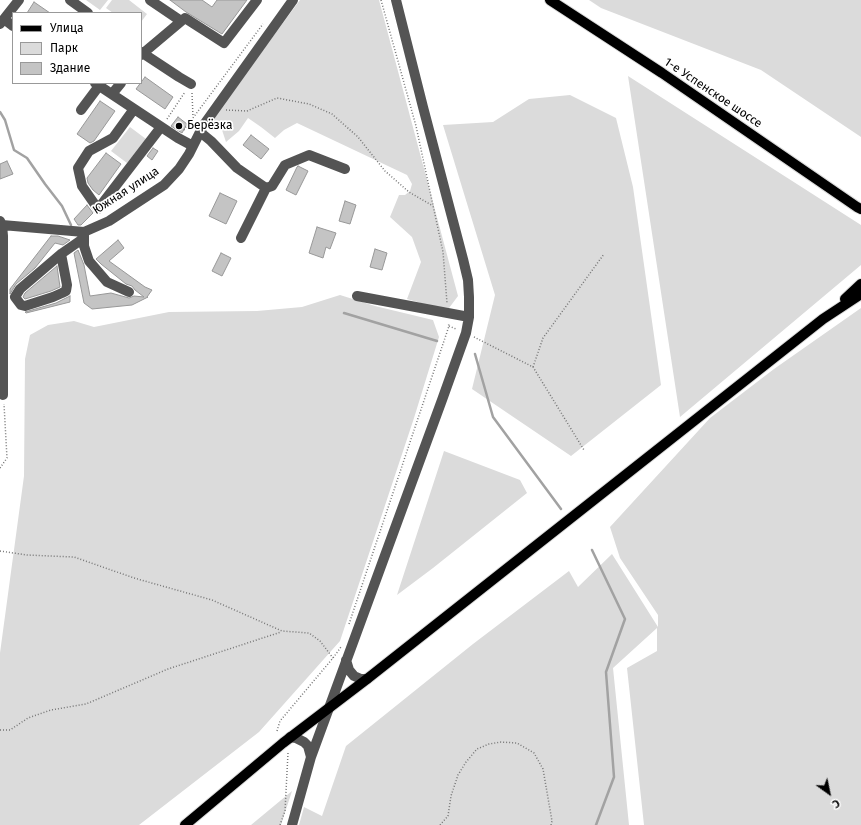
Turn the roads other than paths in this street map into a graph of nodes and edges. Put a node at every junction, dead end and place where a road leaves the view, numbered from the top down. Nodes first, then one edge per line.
1 (19, 0) edge
2 (70, 0) edge
3 (150, 0) edge
4 (257, 0) edge
5 (292, 0) edge
6 (396, 0) edge
7 (550, 0) edge
8 (162, 3) edge
9 (87, 12) edge
10 (181, 21) junction
11 (2, 22) edge
12 (12, 26) edge
13 (142, 53) edge
14 (97, 84) edge
15 (119, 84) edge
16 (191, 84) road end
17 (112, 94) junction
18 (134, 109) junction
19 (81, 110) dead end
20 (161, 127) junction
21 (200, 132) junction
22 (193, 146) junction
23 (345, 169) dead end
24 (266, 188) junction
25 (860, 209) edge
26 (1, 224) edge
27 (84, 235) junction
28 (241, 238) dead end
29 (60, 254) junction
30 (861, 284) edge
31 (129, 292) dead end
32 (861, 294) edge
33 (356, 296) dead end
34 (469, 317) junction
35 (824, 319) junction
36 (2, 337) edge
37 (3, 395) road end
38 (346, 660) junction
39 (367, 679) junction
40 (329, 707) junction
41 (290, 737) junction
42 (311, 757) junction
43 (186, 825) edge
44 (292, 825) edge

1 - 11 street
2 - 9 street
3 - 8 street
4 - 10 street
5 - 21 street, Южная улица
6 - 34 street
7 - 25 main road, 1-е Успенское шоссе
8 - 10 street
10 - 13 street
11 - 12 street
13 - 16 street
14 - 17 street
14 - 19 street
15 - 17 street
17 - 18 street
18 - 20 street
18 - 20 street
20 - 22 street
21 - 22 street, Южная улица
21 - 24 street
22 - 27 street, Южная улица
23 - 24 street
24 - 28 street
26 - 27 street, Южная улица
26 - 36 street
27 - 29 street
27 - 31 street
29 - 29 street
30 - 35 main road
32 - 35 main road
33 - 34 street
34 - 38 street
35 - 39 main road
36 - 37 street
38 - 39 street
38 - 40 street
39 - 40 main road
40 - 41 main road
40 - 42 street
41 - 42 street
41 - 43 main road
42 - 44 street

